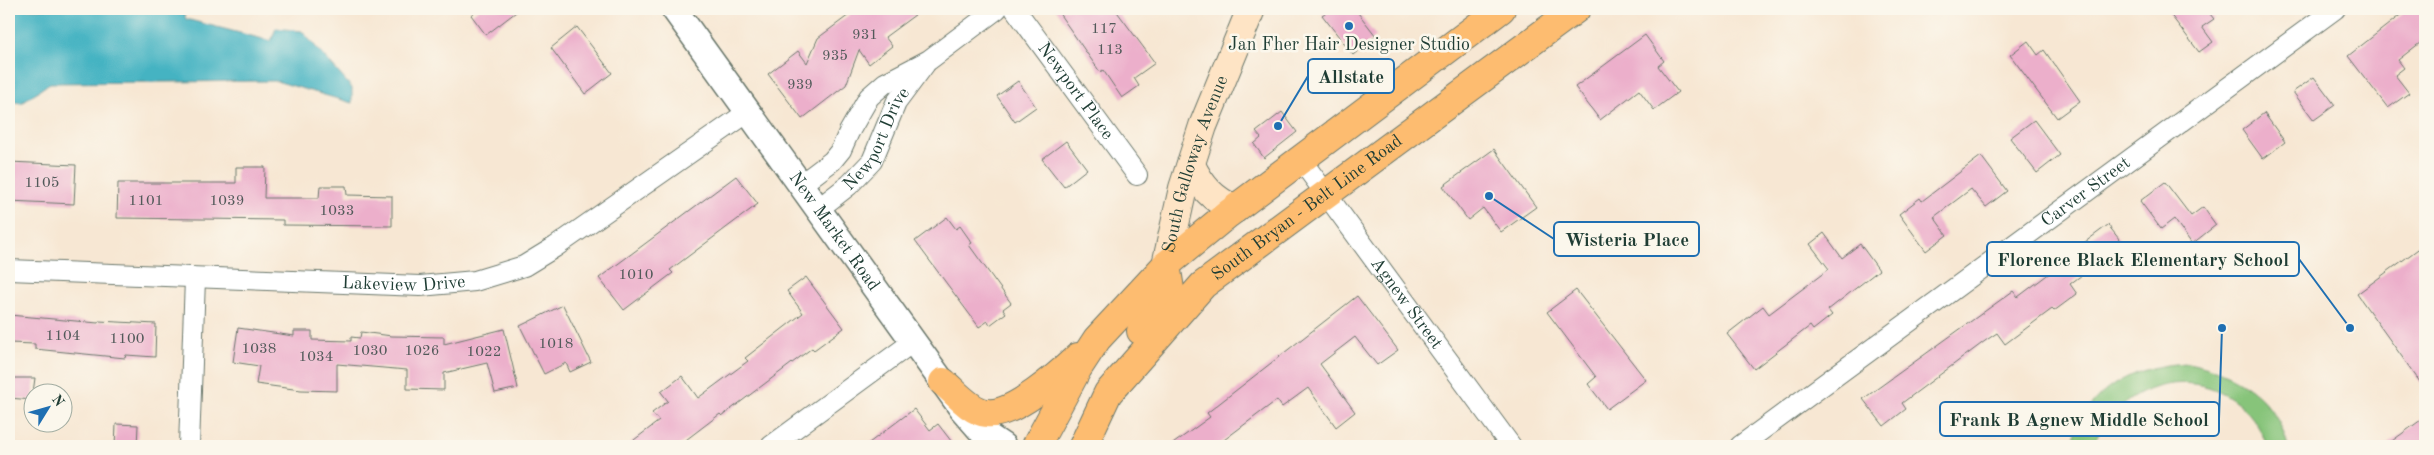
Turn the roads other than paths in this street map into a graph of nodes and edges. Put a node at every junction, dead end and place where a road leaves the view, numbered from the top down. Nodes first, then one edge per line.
1 (674, 9) edge
2 (997, 9) edge
3 (1015, 9) edge
4 (1251, 9) edge
5 (1576, 9) edge
6 (2335, 9) edge
7 (1494, 14) edge
8 (1512, 55) junction
9 (929, 60) junction
10 (748, 112) junction
11 (1301, 160) junction
12 (1190, 165) junction
13 (1137, 175) dead end
14 (799, 186) junction
15 (1325, 193) junction
16 (1235, 209) junction
17 (817, 210) junction
18 (1166, 265) junction
19 (9, 270) edge
20 (196, 278) junction
21 (1097, 339) junction
22 (914, 341) junction
23 (943, 382) junction
24 (1108, 393) junction
25 (189, 446) edge
26 (771, 446) edge
27 (1003, 446) edge
28 (1036, 446) edge
29 (1083, 446) edge
30 (1510, 446) edge
31 (1740, 446) edge

1 - 10 street, New Market Road
2 - 9 street, Newport Drive
3 - 13 street, Newport Place
4 - 12 main road, South Galloway Avenue
5 - 8 main road, South Bryan - Belt Line Road
6 - 31 street, Carver Street
7 - 8 main road
7 - 11 main road
8 - 15 main road, South Bryan - Belt Line Road
9 - 14 street, Newport Drive
9 - 17 street, Newport Drive
10 - 14 street, New Market Road
10 - 20 street, Lakeview Drive
11 - 15 street, Agnew Street
11 - 16 main road
12 - 16 main road
12 - 18 main road, South Galloway Avenue
14 - 17 street, New Market Road
15 - 24 main road, South Bryan - Belt Line Road
15 - 30 street, Agnew Street
16 - 18 main road
17 - 22 street, New Market Road
18 - 21 main road
18 - 24 main road
19 - 20 street, Lakeview Drive
20 - 25 street
21 - 23 main road
21 - 28 main road
22 - 23 street, New Market Road
22 - 26 street
23 - 27 street, New Market Road
24 - 29 main road, South Bryan - Belt Line Road

